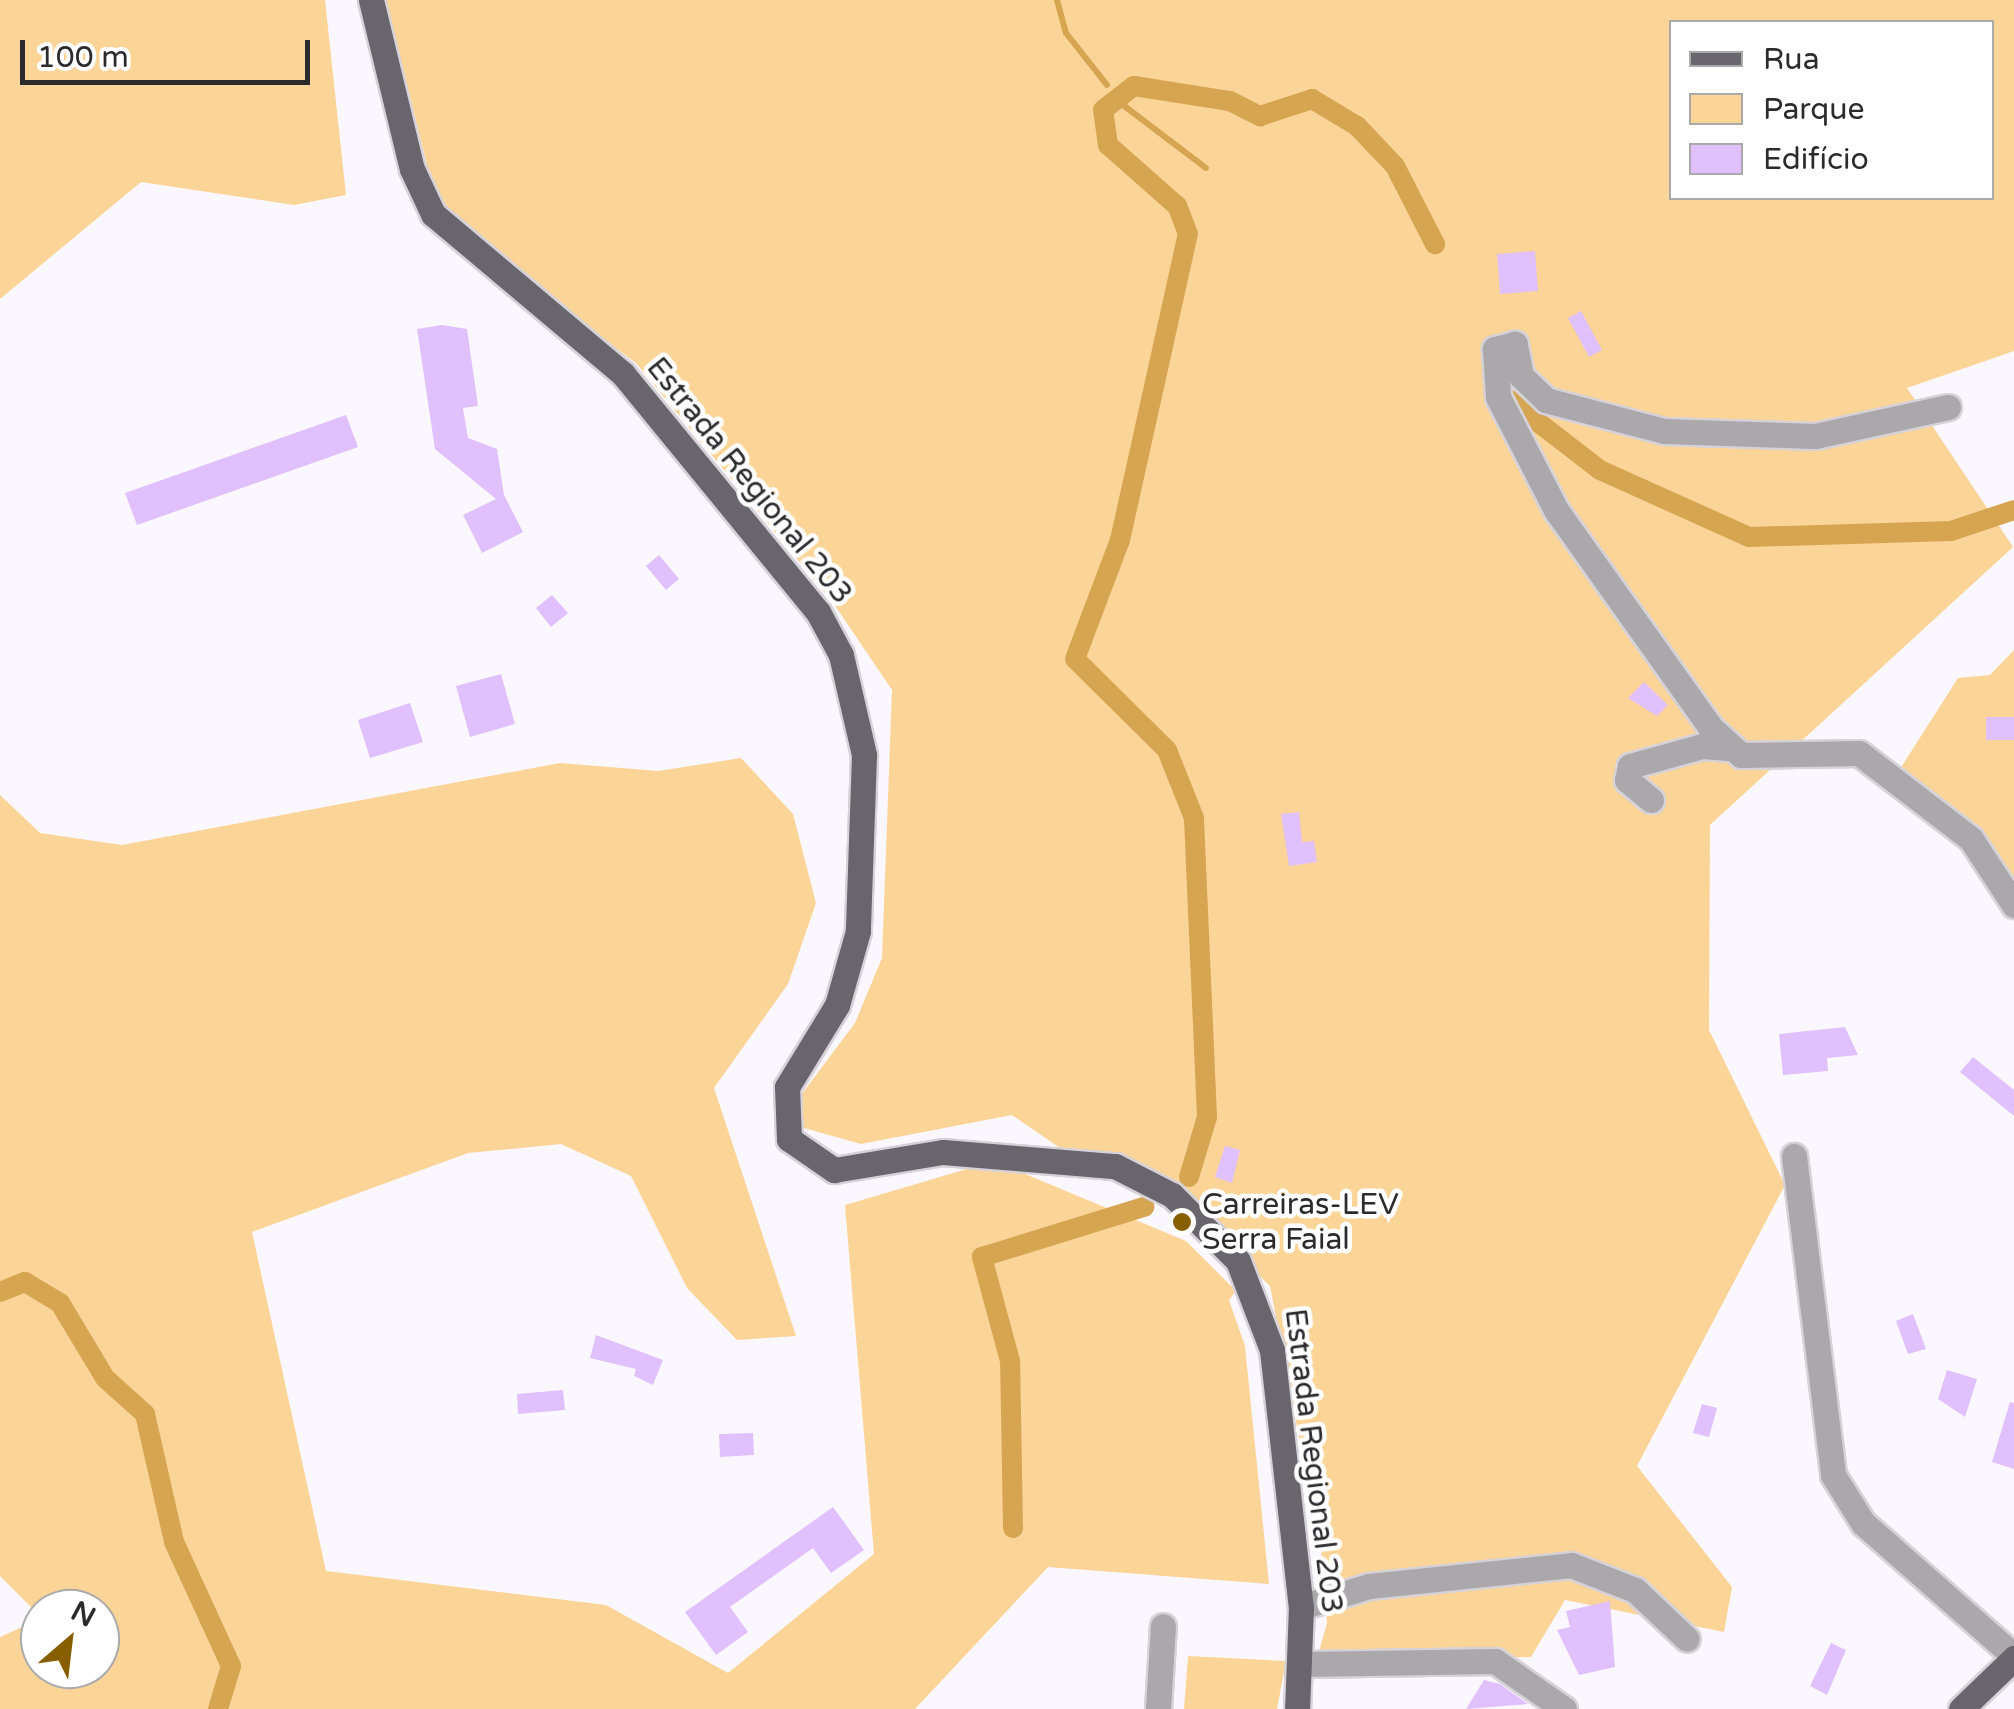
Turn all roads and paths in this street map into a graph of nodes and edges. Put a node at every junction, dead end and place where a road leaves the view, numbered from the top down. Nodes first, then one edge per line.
1 (372, 0) edge
2 (1948, 407) dead end
3 (1733, 748) junction
4 (1651, 800) dead end
5 (2014, 905) edge
6 (1794, 1156) dead end
7 (1301, 1608) junction
8 (1163, 1626) dead end
9 (1687, 1639) dead end
10 (2014, 1657) edge
11 (1303, 1664) junction
12 (1158, 1709) edge
13 (1297, 1709) edge
14 (1564, 1709) edge
15 (1961, 1709) edge

1 - 7 main road, Estrada Regional 203
2 - 3 street
3 - 4 street
3 - 5 street
6 - 10 street
7 - 9 street
7 - 11 main road, Estrada Regional 203
8 - 12 street
10 - 15 main road
11 - 13 main road, Estrada Regional 203
11 - 14 street

